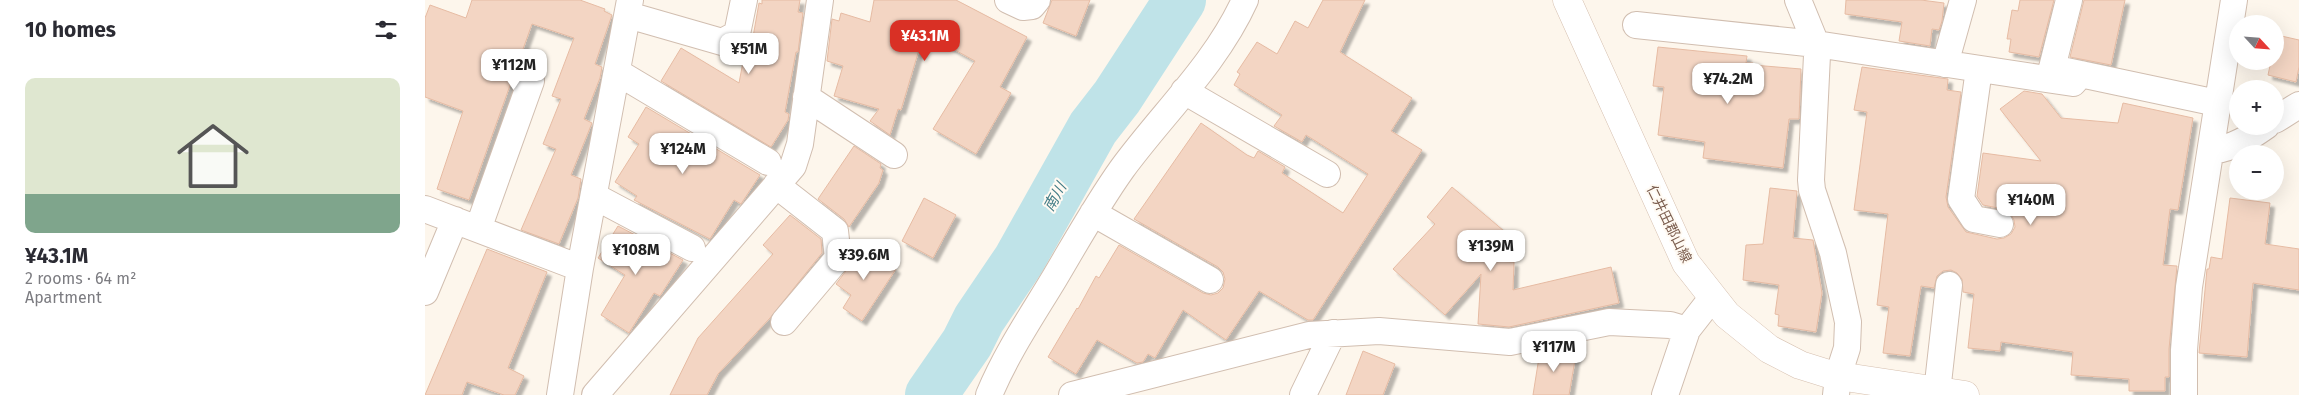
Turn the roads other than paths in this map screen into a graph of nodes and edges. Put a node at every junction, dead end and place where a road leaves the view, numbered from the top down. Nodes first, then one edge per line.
1 (744, 0) edge
2 (821, 0) edge
3 (1008, 0) edge
4 (1037, 0) edge
5 (1245, 0) edge
6 (1567, 0) edge
7 (1798, 0) edge
8 (1963, 0) edge
9 (2069, 0) edge
10 (2234, 0) edge
11 (629, 8) edge
12 (1636, 25) dead end
13 (1816, 44) junction
14 (1945, 64) junction
15 (1979, 69) junction
16 (617, 72) junction
17 (2081, 74) junction
18 (531, 81) dead end
19 (1185, 91) junction
20 (806, 97) junction
21 (2217, 103) junction
22 (2299, 104) edge
23 (2284, 114) edge
24 (2252, 135) edge
25 (2212, 152) junction
26 (894, 156) dead end
27 (772, 173) junction
28 (1327, 174) dead end
29 (594, 196) junction
30 (425, 209) edge
31 (1093, 213) junction
32 (466, 224) junction
33 (2000, 224) dead end
34 (692, 248) dead end
35 (580, 268) junction
36 (1210, 280) dead end
37 (1949, 285) dead end
38 (425, 292) edge
39 (1712, 298) junction
40 (784, 322) dead end
41 (1687, 330) junction
42 (1333, 333) junction
43 (1837, 386) edge
44 (1937, 392) junction
45 (560, 395) edge
46 (595, 395) edge
47 (989, 395) edge
48 (1072, 395) edge
49 (1303, 395) edge
50 (1665, 395) edge
51 (1965, 395) edge
52 (2184, 395) edge

1 - 11 street
2 - 20 street
3 - 4 street
5 - 19 street
6 - 39 main road, 仁井田郡山線
7 - 13 street
8 - 14 street
9 - 17 street
10 - 21 street
11 - 16 street
12 - 13 street
13 - 14 street
13 - 43 street
14 - 15 street
15 - 17 street
15 - 33 street
16 - 27 street
16 - 29 street
17 - 21 street
18 - 32 street
19 - 28 street
19 - 31 street
20 - 26 street
20 - 27 street
21 - 25 street
22 - 23 street
24 - 25 street
25 - 52 street
27 - 40 street
27 - 46 street
29 - 34 street
29 - 35 street
30 - 32 street
31 - 36 street
31 - 47 street
32 - 35 street
32 - 38 street
35 - 45 street
37 - 44 street
39 - 41 street
39 - 43 main road, 仁井田郡山線
41 - 42 street
41 - 50 street
42 - 48 street
42 - 49 street
43 - 44 main road, 仁井田郡山線
44 - 51 main road, 仁井田郡山線

